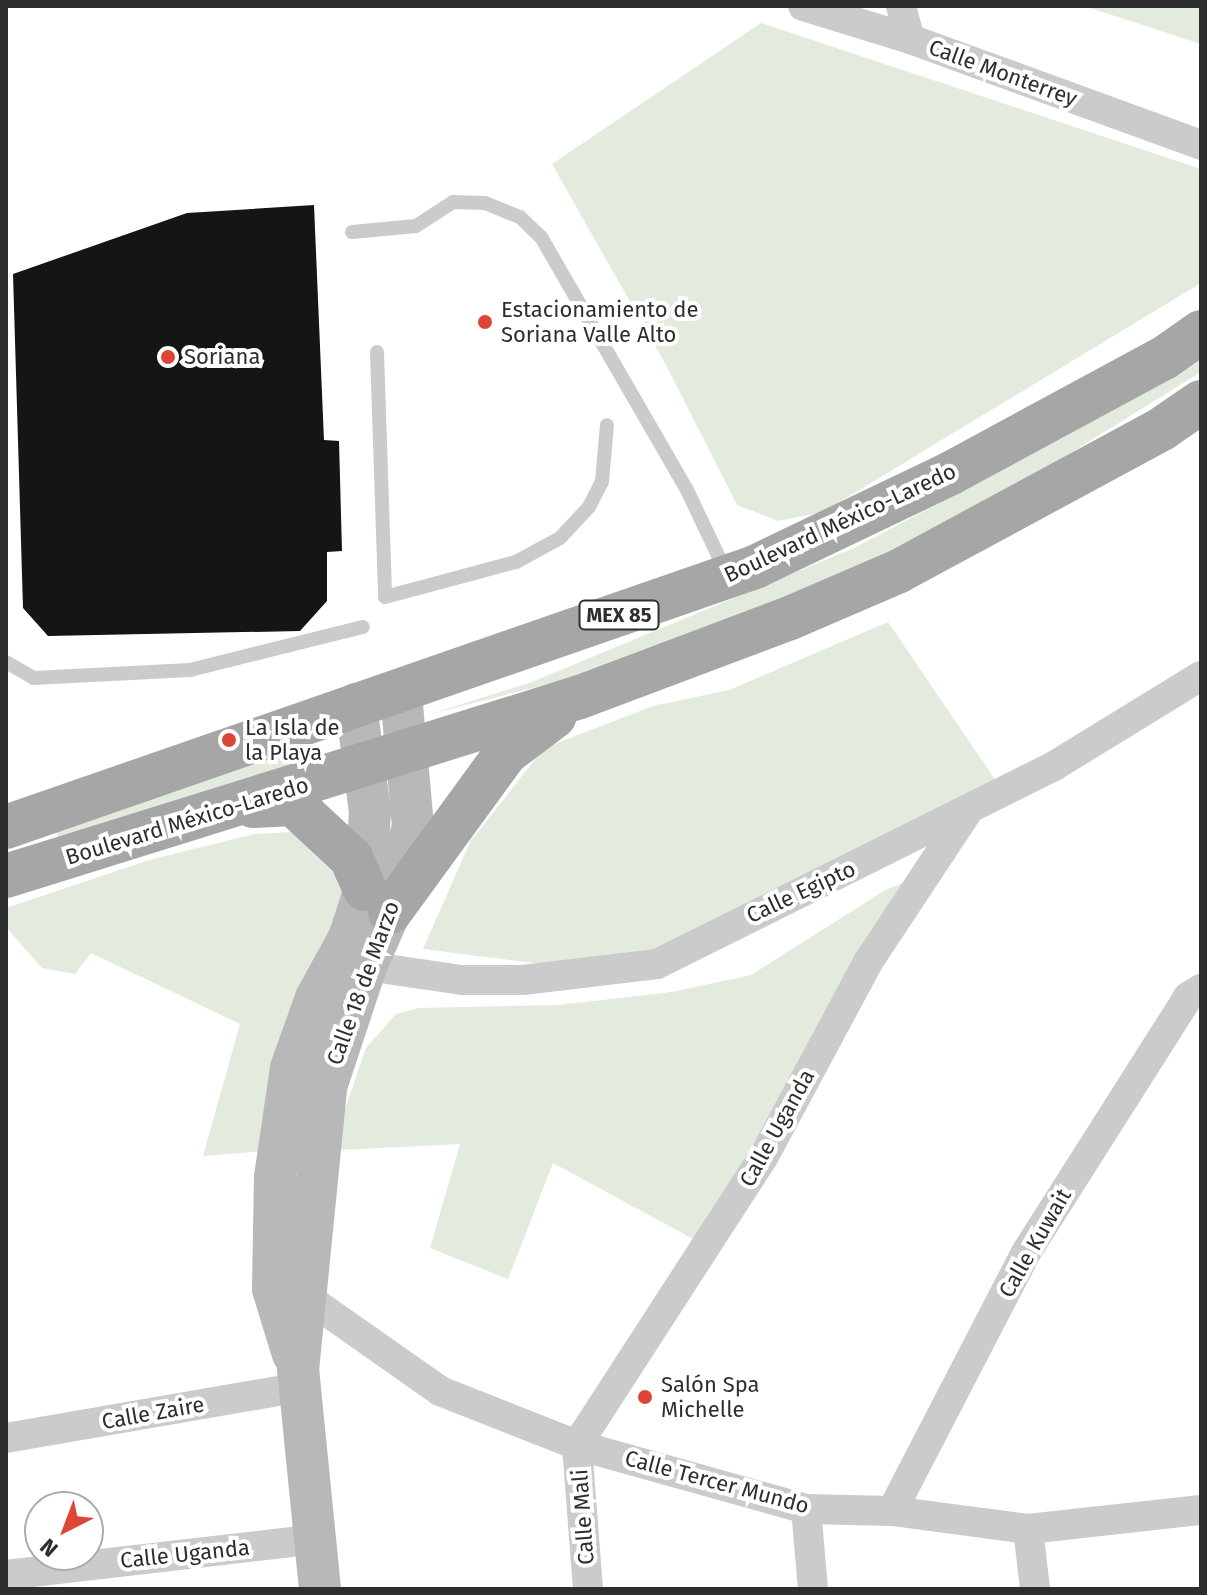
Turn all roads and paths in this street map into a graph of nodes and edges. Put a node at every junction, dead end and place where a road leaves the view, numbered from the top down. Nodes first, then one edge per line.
1 (803, 6) edge
2 (901, 6) edge
3 (910, 39) junction
4 (1201, 145) edge
5 (352, 232) dead end
6 (1201, 332) edge
7 (377, 352) dead end
8 (1201, 402) edge
9 (607, 425) dead end
10 (729, 576) junction
11 (363, 627) dead end
12 (6, 662) edge
13 (1201, 676) edge
14 (401, 694) junction
15 (580, 697) junction
16 (356, 704) junction
17 (409, 753) junction
18 (367, 764) junction
19 (239, 806) junction
20 (971, 806) junction
21 (6, 827) edge
22 (6, 876) edge
23 (378, 900) junction
24 (366, 966) junction
25 (1201, 989) edge
26 (289, 1292) junction
27 (299, 1379) junction
28 (6, 1438) edge
29 (577, 1445) junction
30 (806, 1509) junction
31 (1201, 1510) edge
32 (892, 1511) junction
33 (1028, 1529) junction
34 (316, 1539) junction
35 (24, 1578) edge
36 (320, 1589) edge
37 (588, 1589) edge
38 (813, 1589) edge
39 (1035, 1589) edge

1 - 3 street, Calle Monterrey
2 - 3 street
3 - 4 street, Calle Monterrey
5 - 10 lane
6 - 10 main road, Boulevard México-Laredo / MEX 85
7 - 9 lane
8 - 15 main road, Boulevard México-Laredo
10 - 14 main road, Boulevard México-Laredo / MEX 85
11 - 12 lane
13 - 20 street, Calle Egipto
14 - 16 main road, Boulevard México-Laredo / MEX 85
14 - 17 street, Calle 18 de Marzo
15 - 17 main road, Boulevard México-Laredo
15 - 23 main road
16 - 18 street, Calle 18 de Marzo
16 - 21 main road, Boulevard México-Laredo / MEX 85
17 - 18 main road, Boulevard México-Laredo
17 - 23 street, Calle 18 de Marzo
18 - 19 main road, Boulevard México-Laredo
18 - 23 street, Calle 18 de Marzo
19 - 22 main road, Boulevard México-Laredo
19 - 23 main road
20 - 24 street, Calle Egipto
20 - 29 street, Calle Uganda
23 - 24 street, Calle 18 de Marzo
23 - 26 street, Calle 18 de Marzo
24 - 26 street, Calle 18 de Marzo
25 - 32 street, Calle Kuwait
26 - 27 street, Calle 18 de Marzo
26 - 29 street, Calle Tercer Mundo
27 - 28 street, Calle Zaire
27 - 34 street, Calle 18 de Marzo
29 - 30 street, Calle Tercer Mundo
29 - 37 street, Calle Mali
30 - 32 street, Calle Tercer Mundo
30 - 38 street
31 - 33 street, Calle Tercer Mundo
32 - 33 street, Calle Tercer Mundo
33 - 39 street
34 - 35 street, Calle Uganda
34 - 36 street, Calle 18 de Marzo

